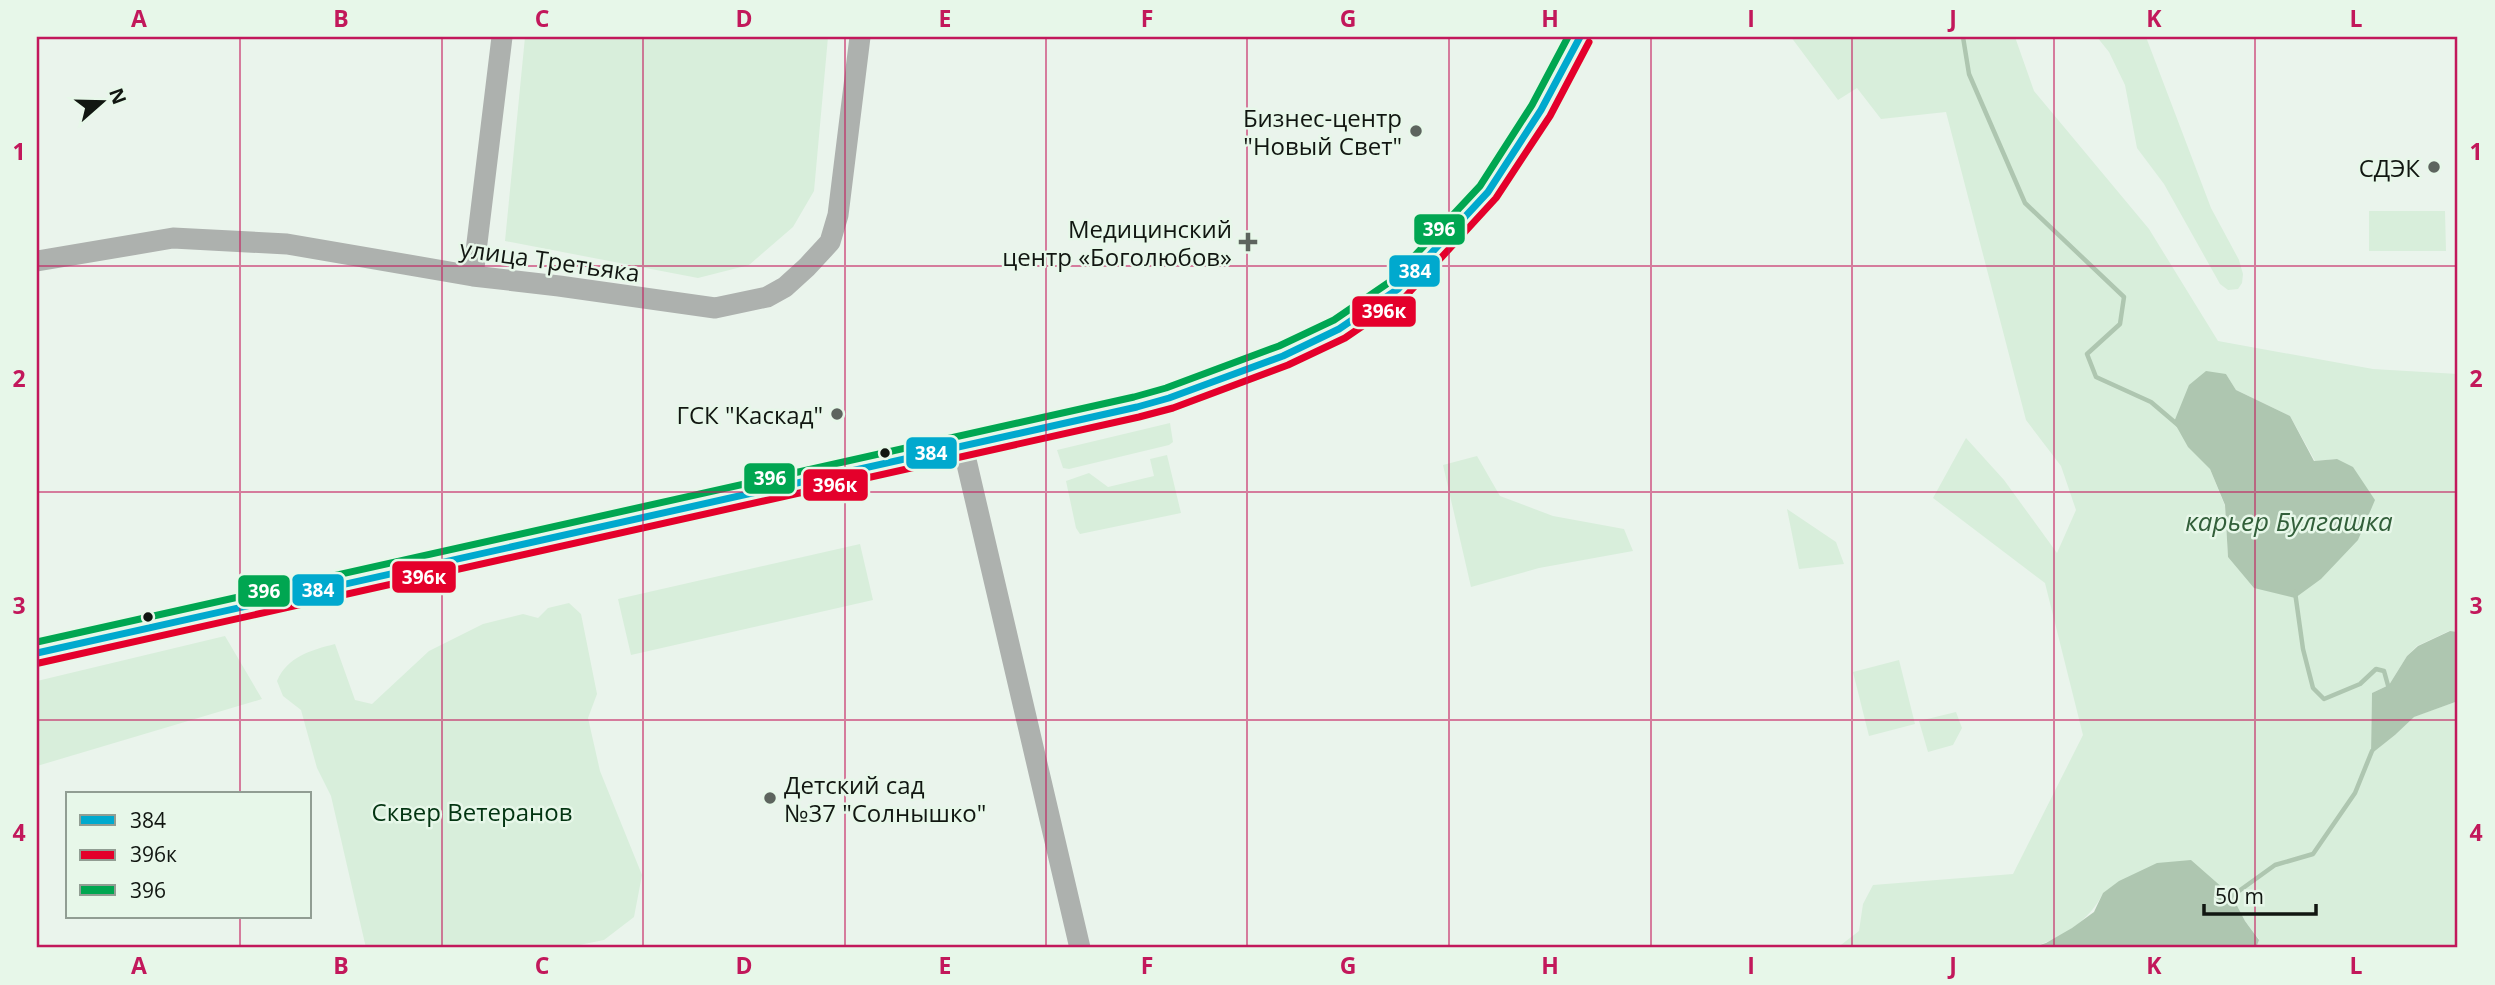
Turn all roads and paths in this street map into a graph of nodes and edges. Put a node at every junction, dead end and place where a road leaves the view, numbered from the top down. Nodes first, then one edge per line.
1 (502, 37) edge
2 (860, 37) edge
3 (1580, 37) edge
4 (37, 261) edge
5 (473, 276) junction
6 (963, 447) junction
7 (37, 653) edge
8 (1080, 948) edge

1 - 5 street
2 - 5 street, улица Третьяка
3 - 6 main road
4 - 5 street, улица Третьяка
6 - 7 main road
6 - 8 street

